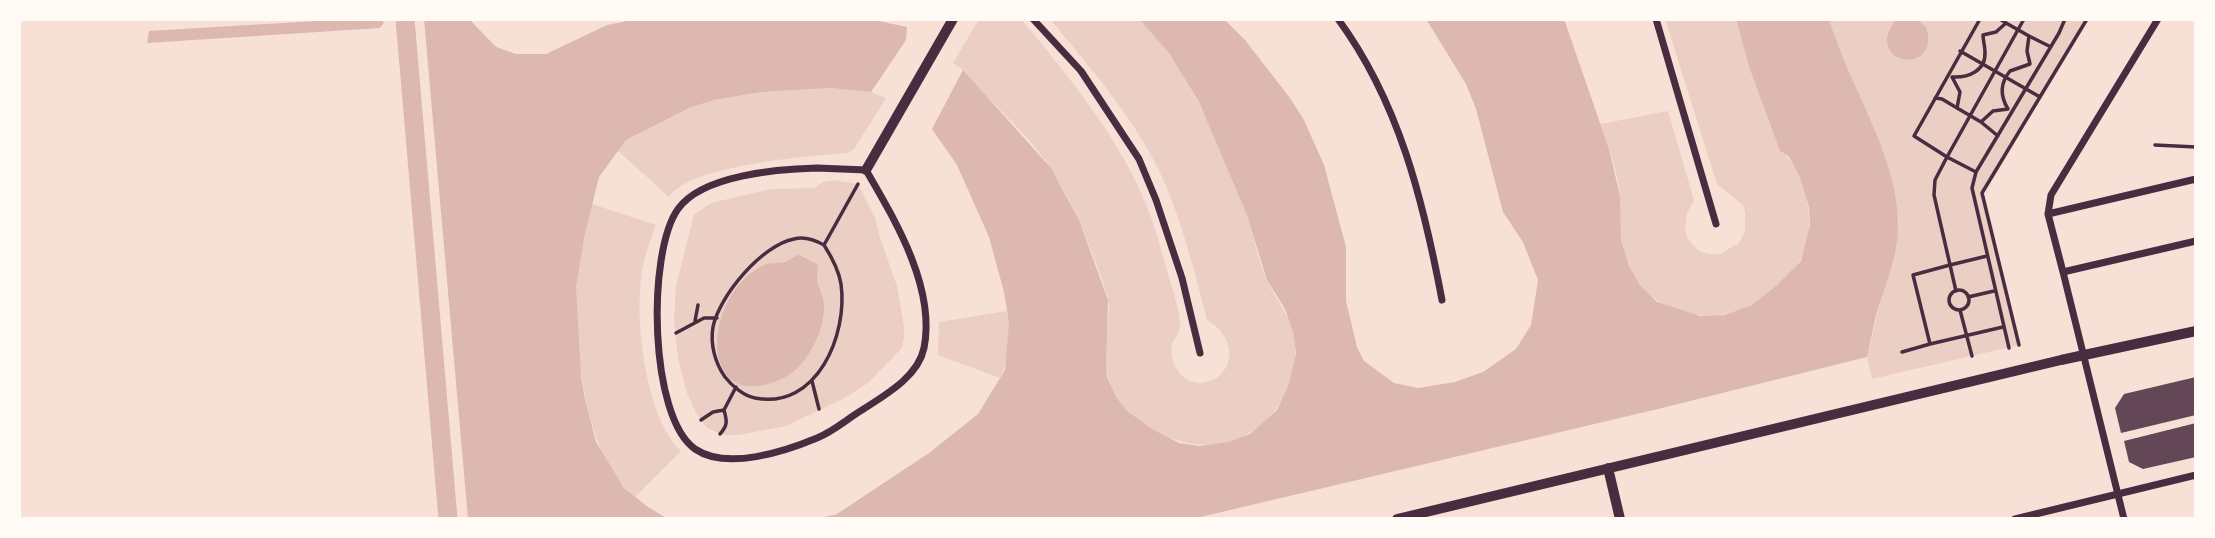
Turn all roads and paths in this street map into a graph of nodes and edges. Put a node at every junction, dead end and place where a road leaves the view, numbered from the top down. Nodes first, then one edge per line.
1 (953, 19) edge
2 (1033, 19) edge
3 (1338, 19) edge
4 (1656, 19) edge
5 (1980, 19) edge
6 (2000, 19) edge
7 (2024, 19) edge
8 (2065, 19) edge
9 (2087, 19) edge
10 (2158, 19) edge
11 (2006, 23) junction
12 (2019, 30) junction
13 (1973, 31) junction
14 (2029, 36) junction
15 (1982, 37) junction
16 (2051, 47) junction
17 (1960, 51) junction
18 (1983, 64) junction
19 (2031, 64) junction
20 (2038, 69) junction
21 (1996, 72) junction
22 (1950, 76) junction
23 (2005, 77) junction
24 (2026, 89) junction
25 (2040, 97) junction
26 (1935, 98) junction
27 (1957, 108) junction
28 (2010, 110) junction
29 (1970, 116) junction
30 (1982, 122) junction
31 (1998, 136) junction
32 (2155, 145) dead end
33 (2196, 147) edge
34 (1947, 157) junction
35 (866, 170) junction
36 (1976, 173) junction
37 (2196, 179) edge
38 (858, 184) dead end
39 (2048, 214) junction
40 (1716, 224) dead end
41 (2196, 242) edge
42 (824, 245) junction
43 (1987, 256) junction
44 (1950, 265) junction
45 (2063, 272) junction
46 (1956, 291) junction
47 (1994, 291) junction
48 (1968, 297) junction
49 (1442, 300) dead end
50 (698, 305) dead end
51 (1960, 310) junction
52 (717, 318) junction
53 (695, 321) junction
54 (2003, 327) junction
55 (2196, 331) edge
56 (676, 333) dead end
57 (1966, 335) junction
58 (1930, 344) junction
59 (2020, 345) dead end
60 (2009, 348) dead end
61 (1902, 352) dead end
62 (1200, 353) dead end
63 (1972, 356) dead end
64 (2084, 356) junction
65 (811, 380) junction
66 (736, 387) junction
67 (724, 410) junction
68 (819, 410) dead end
69 (701, 420) dead end
70 (720, 434) dead end
71 (1608, 468) junction
72 (2196, 475) edge
73 (2119, 495) junction
74 (1396, 519) edge
75 (1620, 519) edge
76 (2015, 519) edge
77 (2124, 519) edge

1 - 35 street
2 - 62 street
3 - 49 street
4 - 40 street
5 - 13 path
6 - 11 path
7 - 12 path
8 - 16 path
9 - 25 path
10 - 39 street
11 - 12 path
11 - 15 path
12 - 14 path
12 - 21 path
13 - 15 path
13 - 17 path
14 - 16 path
14 - 19 path
15 - 18 path
16 - 20 path
17 - 18 path
17 - 22 path
18 - 21 path
18 - 22 path
19 - 20 path
19 - 23 path
20 - 24 path
21 - 23 path
21 - 29 path
22 - 26 path
22 - 27 path
23 - 24 path
23 - 28 path
24 - 25 path
24 - 28 path
25 - 59 path
26 - 27 path
26 - 34 path
27 - 29 path
28 - 30 path
28 - 31 path
29 - 30 path
29 - 34 path
30 - 31 path
31 - 36 path
32 - 33 path
34 - 36 path
34 - 44 path
35 - 35 street
36 - 43 path
37 - 39 street
38 - 42 path
39 - 45 street
41 - 45 street
42 - 52 path
42 - 65 path
43 - 44 path
43 - 47 path
44 - 46 path
44 - 58 path
45 - 64 street
46 - 48 path
46 - 51 path
47 - 48 path
47 - 54 path
48 - 51 path
50 - 53 path
51 - 57 path
52 - 53 path
52 - 66 path
53 - 56 path
54 - 57 path
54 - 60 path
55 - 64 street
57 - 58 path
57 - 63 path
58 - 61 path
64 - 71 street
64 - 73 street
65 - 66 path
65 - 68 path
66 - 67 path
67 - 69 path
67 - 70 path
71 - 74 street
71 - 75 street
72 - 73 street
73 - 76 street
73 - 77 street

